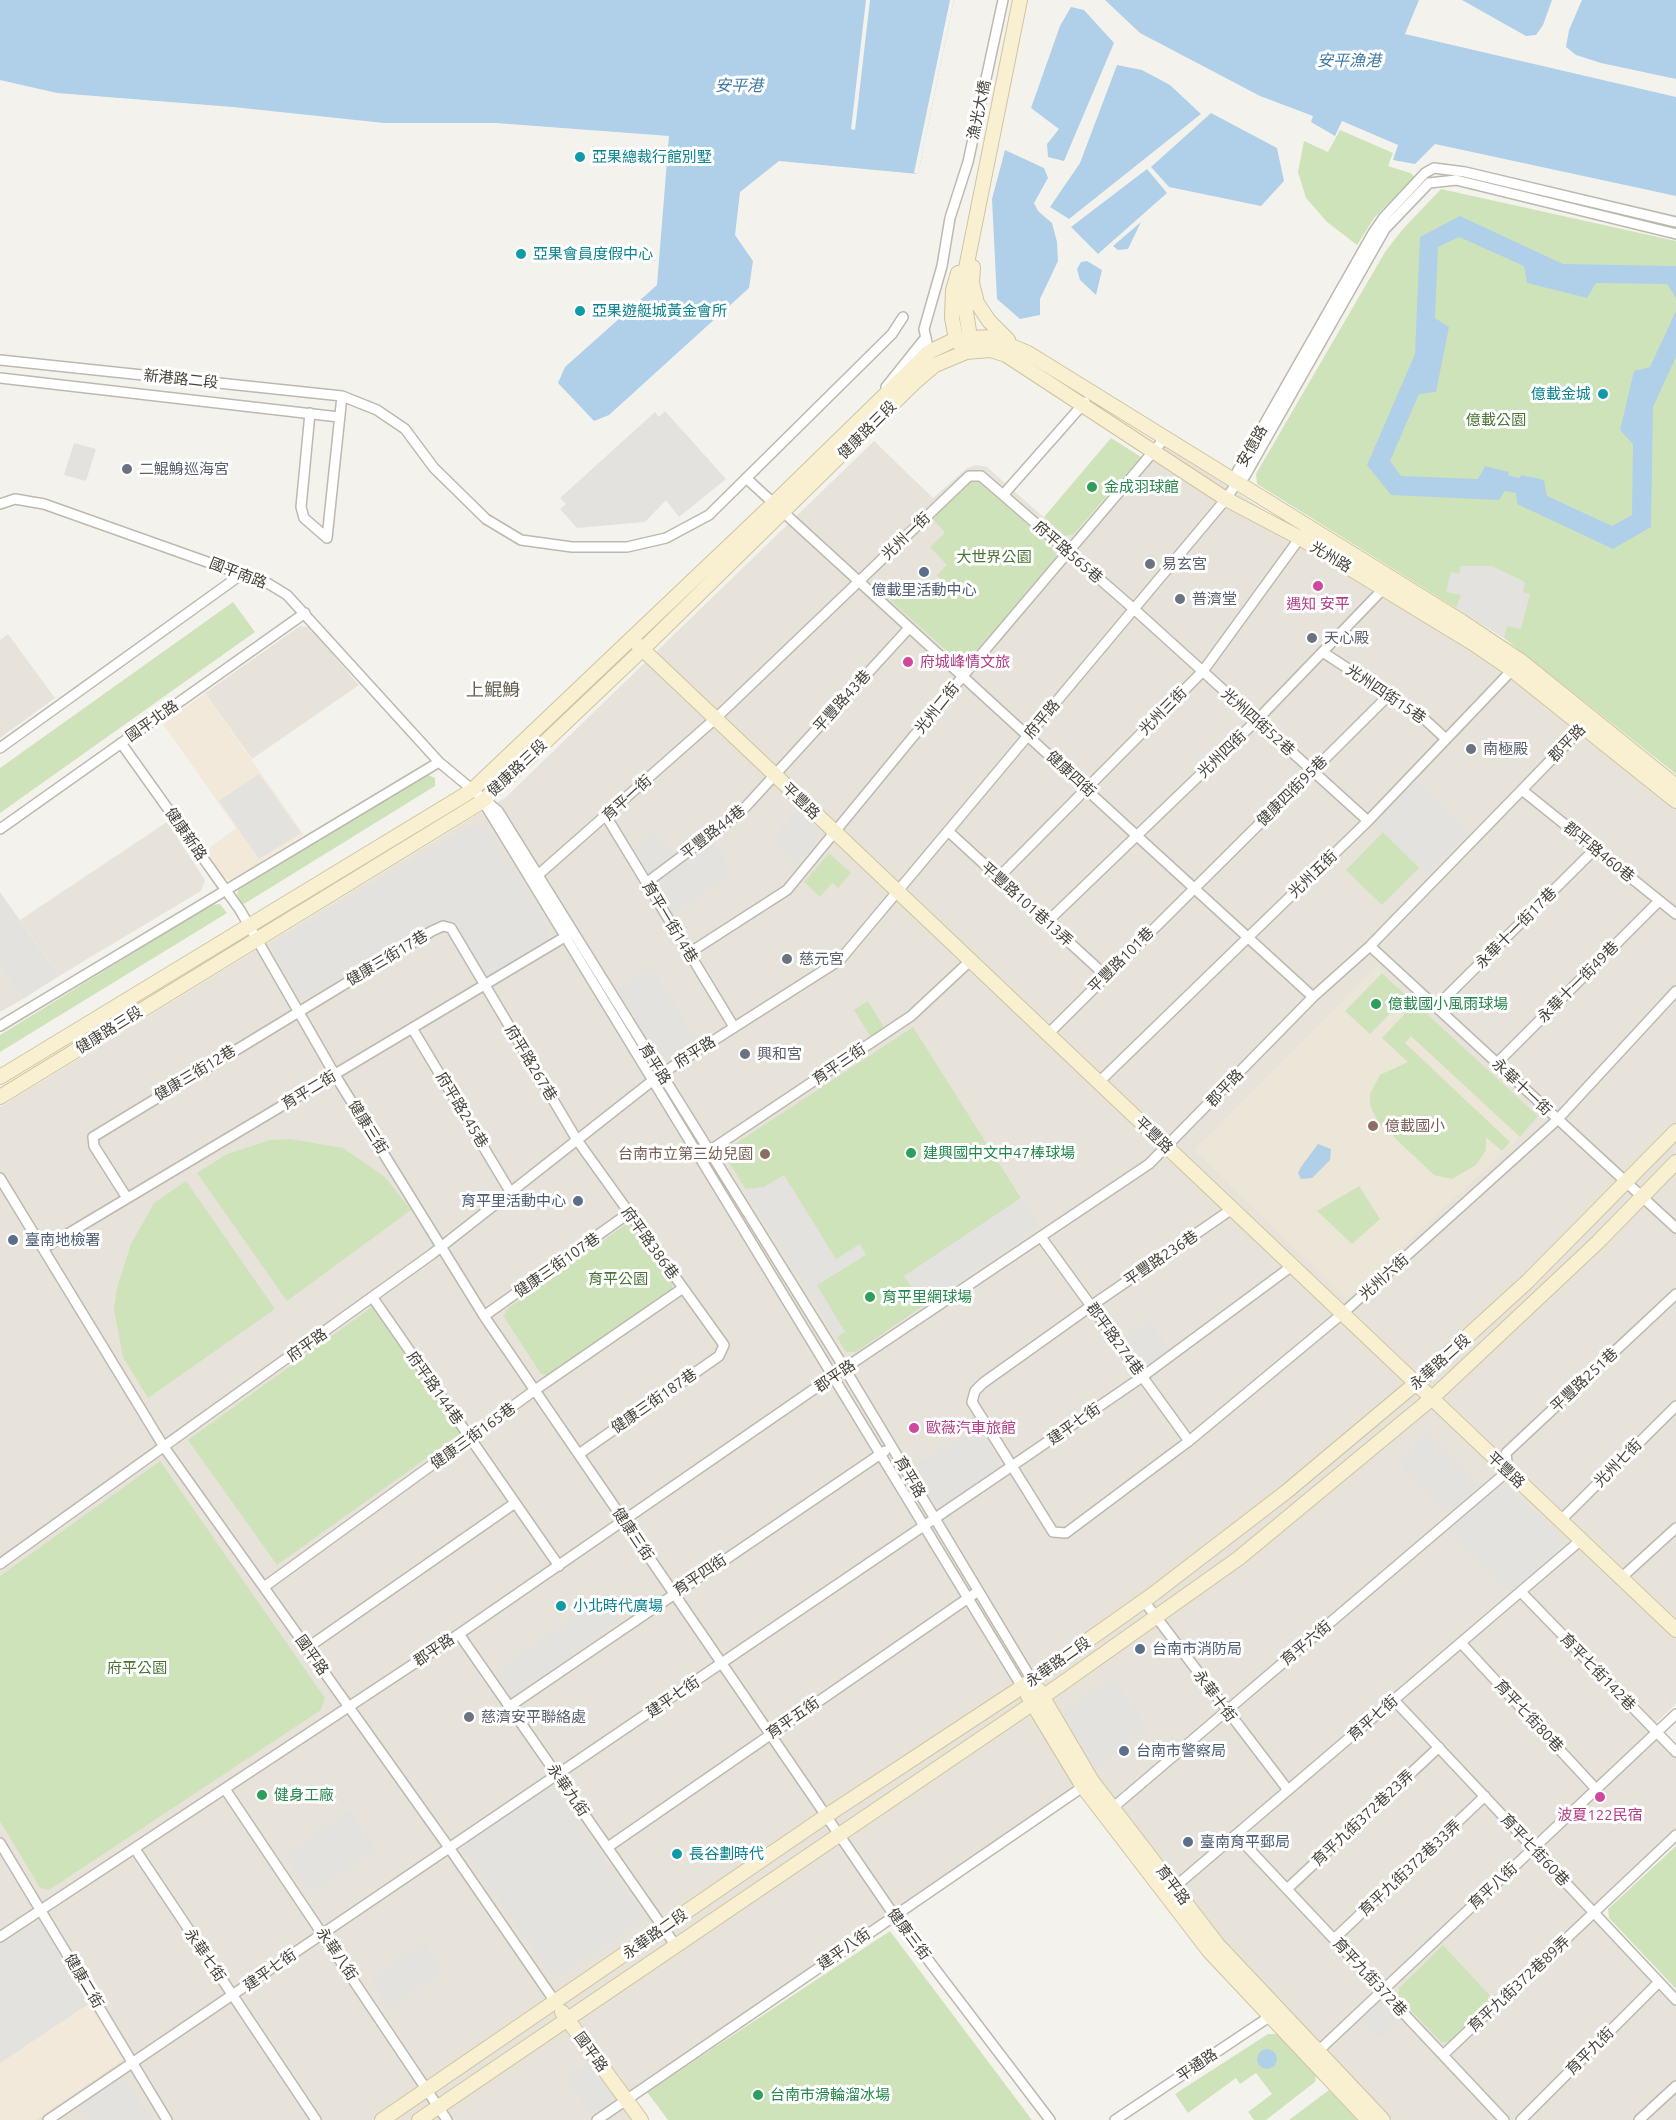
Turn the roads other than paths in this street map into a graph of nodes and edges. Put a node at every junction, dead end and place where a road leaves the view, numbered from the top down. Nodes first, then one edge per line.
1 (1003, 0) edge
2 (1020, 0) edge
3 (975, 219) junction
4 (1676, 222) edge
5 (1676, 234) edge
6 (903, 317) dead end
7 (926, 337) junction
8 (963, 338) junction
9 (929, 352) junction
10 (966, 352) junction
11 (1028, 353) junction
12 (0, 360) edge
13 (0, 378) edge
14 (1092, 393) junction
15 (342, 396) junction
16 (1082, 405) junction
17 (867, 412) junction
18 (310, 413) junction
19 (339, 417) junction
20 (1164, 439) junction
21 (1154, 453) junction
22 (746, 478) junction
23 (1236, 484) junction
24 (1003, 495) junction
25 (1226, 499) junction
26 (0, 504) edge
27 (778, 509) junction
28 (1304, 533) junction
29 (1068, 551) junction
30 (242, 574) junction
31 (859, 582) junction
32 (1387, 584) junction
33 (1134, 609) junction
34 (305, 613) junction
35 (909, 628) junction
36 (632, 640) junction
37 (642, 650) junction
38 (1324, 653) junction
39 (1517, 665) junction
40 (1203, 671) junction
41 (963, 676) junction
42 (1389, 695) junction
43 (716, 719) junction
44 (1257, 720) junction
45 (1587, 723) junction
46 (1028, 735) junction
47 (1446, 739) junction
48 (121, 743) junction
49 (0, 748) edge
50 (439, 762) junction
51 (1312, 771) junction
52 (775, 775) junction
53 (1676, 786) edge
54 (1085, 787) junction
55 (1522, 790) junction
56 (471, 791) junction
57 (483, 801) junction
58 (1676, 801) edge
59 (606, 816) junction
60 (1368, 821) junction
61 (0, 829) edge
62 (948, 831) junction
63 (835, 832) junction
64 (1138, 834) junction
65 (1595, 849) junction
66 (538, 875) junction
67 (998, 878) junction
68 (646, 883) junction
69 (1194, 886) junction
70 (226, 890) junction
71 (897, 891) junction
72 (1659, 901) junction
73 (1676, 914) edge
74 (1047, 922) junction
75 (252, 932) junction
76 (569, 935) junction
77 (1247, 938) junction
78 (1370, 946) junction
79 (689, 952) junction
80 (970, 961) junction
81 (1106, 976) junction
82 (485, 985) junction
83 (1676, 991) edge
84 (1313, 997) junction
85 (1436, 1006) junction
86 (298, 1011) junction
87 (0, 1026) edge
88 (734, 1027) junction
89 (412, 1028) junction
90 (1048, 1034) junction
91 (1497, 1063) junction
92 (661, 1074) junction
93 (335, 1075) junction
94 (0, 1077) edge
95 (652, 1081) junction
96 (1099, 1082) junction
97 (0, 1097) edge
98 (1557, 1120) junction
99 (1676, 1131) edge
100 (577, 1140) junction
101 (1167, 1147) junction
102 (709, 1151) junction
103 (699, 1158) junction
104 (1676, 1162) edge
105 (0, 1178) edge
106 (1627, 1183) junction
107 (512, 1193) junction
108 (127, 1198) junction
109 (1642, 1198) junction
110 (1232, 1209) junction
111 (629, 1213) junction
112 (1676, 1228) edge
113 (1041, 1237) junction
114 (442, 1247) junction
115 (45, 1248) junction
116 (1292, 1266) junction
117 (683, 1288) junction
118 (1676, 1294) edge
119 (373, 1298) junction
120 (1091, 1306) junction
121 (1342, 1314) junction
122 (484, 1316) junction
123 (724, 1345) joint
124 (845, 1369) junction
125 (833, 1376) junction
126 (1142, 1377) junction
127 (1415, 1384) junction
128 (535, 1390) junction
129 (1431, 1399) junction
130 (1676, 1406) edge
131 (470, 1439) junction
132 (1189, 1441) junction
133 (892, 1446) junction
134 (164, 1447) junction
135 (579, 1454) junction
136 (881, 1454) junction
137 (1012, 1466) junction
138 (1508, 1471) junction
139 (515, 1503) junction
140 (935, 1518) junction
141 (624, 1520) junction
142 (1560, 1521) junction
143 (925, 1526) junction
144 (1676, 1528) edge
145 (1066, 1533) joint
146 (1581, 1540) junction
147 (0, 1564) edge
148 (559, 1566) junction
149 (1621, 1578) junction
150 (264, 1587) junction
151 (979, 1591) junction
152 (674, 1592) junction
153 (1521, 1592) junction
154 (969, 1597) junction
155 (1144, 1601) junction
156 (1156, 1618) junction
157 (1676, 1630) edge
158 (459, 1634) junction
159 (1461, 1642) junction
160 (307, 1648) junction
161 (723, 1663) junction
162 (1027, 1683) junction
163 (1394, 1700) junction
164 (1037, 1701) junction
165 (510, 1706) junction
166 (349, 1707) junction
167 (1226, 1711) junction
168 (1676, 1714) edge
169 (1657, 1732) junction
170 (771, 1734) junction
171 (1439, 1747) junction
172 (1676, 1752) edge
173 (558, 1775) junction
174 (1088, 1784) junction
175 (225, 1789) junction
176 (1596, 1789) junction
177 (1288, 1790) junction
178 (1485, 1796) junction
179 (1109, 1811) junction
180 (826, 1816) junction
181 (839, 1835) junction
182 (1236, 1835) junction
183 (1676, 1835) edge
184 (0, 1843) edge
185 (608, 1847) junction
186 (1534, 1848) junction
187 (135, 1849) junction
188 (450, 1849) junction
189 (1287, 1889) junction
190 (1170, 1891) junction
191 (41, 1910) junction
192 (1594, 1912) junction
193 (894, 1915) junction
194 (664, 1928) junction
195 (324, 1933) junction
196 (0, 1937) edge
197 (1334, 1939) junction
198 (676, 1946) junction
199 (1659, 1982) junction
200 (1382, 1990) junction
201 (233, 1996) junction
202 (1676, 2000) edge
203 (556, 2003) junction
204 (1274, 2013) junction
205 (568, 2019) junction
206 (1314, 2055) junction
207 (1443, 2055) junction
208 (132, 2063) junction
209 (1676, 2086) edge
210 (427, 2088) junction
211 (626, 2100) junction
212 (438, 2107) junction
213 (48, 2120) edge
214 (167, 2120) edge
215 (316, 2120) edge
216 (382, 2120) edge
217 (419, 2120) edge
218 (447, 2120) edge
219 (597, 2120) edge
220 (641, 2120) edge
221 (1050, 2120) edge
222 (1115, 2120) edge
223 (1368, 2120) edge
224 (1383, 2120) edge
225 (1504, 2120) edge
226 (1521, 2120) edge
227 (1639, 2120) edge

1 - 7 street, 漁光大橋
2 - 3 street, 漁光大橋
3 - 8 street
3 - 11 street
4 - 23 street, 安億路
5 - 23 street, 安億路
6 - 22 street, 新港路二段
7 - 9 street
7 - 17 street
8 - 9 street, 健康路三段
8 - 10 street
8 - 11 street, 光州路
9 - 17 street, 健康路三段
10 - 16 street, 光州路
10 - 27 street, 健康路三段
11 - 14 street, 光州路
12 - 15 street, 新港路二段
13 - 18 street, 新港路二段
14 - 16 street
14 - 20 street, 光州路
15 - 19 street
15 - 22 street, 新港路二段
16 - 21 street, 光州路
16 - 24 street
17 - 27 street, 健康路三段
18 - 19 street, 新港路二段
18 - 19 street
20 - 21 street, 光州二街
20 - 23 street, 光州路
21 - 25 street, 光州路
21 - 29 street, 光州二街
22 - 27 street, 健康四街
23 - 25 street, 府平路
23 - 28 street, 光州路
24 - 29 street, 府平路565巷
24 - 31 street, 光州一街
25 - 28 street, 光州路
25 - 33 street, 府平路
26 - 30 street, 國平南路
27 - 31 street, 健康四街
27 - 36 street, 健康路三段
27 - 37 street, 健康路三段
28 - 32 street, 光州路
28 - 40 street, 光州三街
29 - 33 street, 府平路565巷
29 - 41 street, 光州二街
30 - 34 street, 國平南路
30 - 49 street
31 - 35 street, 健康四街
31 - 43 street, 光州一街
32 - 38 street, 光州四街
32 - 39 street, 光州路
33 - 40 street, 府平路565巷
33 - 46 street, 府平路
34 - 48 street, 國平北路
34 - 50 street, 國平南路
35 - 41 street, 健康四街
35 - 52 street, 平豐路43巷
36 - 37 street, 平豐路
36 - 56 street, 健康路三段
37 - 43 street, 平豐路
37 - 57 street, 健康路三段
38 - 42 street, 光州四街15巷
38 - 44 street, 光州四街
39 - 45 street, 光州路
39 - 47 street, 光州五街
40 - 44 street, 光州四街52巷
40 - 54 street, 光州三街
41 - 46 street, 健康四街
41 - 63 street, 光州二街
42 - 47 street, 光州四街15巷
42 - 51 street, 健康四街95巷
43 - 52 street, 平豐路
43 - 59 street, 育平一街
44 - 51 street, 光州四街52巷
44 - 64 street, 光州四街
45 - 53 street, 光州路
45 - 55 street, 郡平路
45 - 58 street, 光州路
46 - 54 street, 健康四街
46 - 62 street, 府平路
47 - 60 street, 光州五街
48 - 61 street, 國平北路
48 - 70 street, 健康新路
50 - 56 street, 國平南路
50 - 70 street
51 - 60 street, 光州四街52巷
51 - 69 street, 健康四街95巷
52 - 63 street, 平豐路
52 - 68 street, 平豐路44巷
54 - 64 street, 健康四街
54 - 67 street, 光州三街
55 - 65 street, 郡平路460巷
55 - 78 street, 郡平路
56 - 57 street, 育平路
56 - 75 street, 健康路三段
57 - 66 street, 育平路
57 - 75 street, 健康路三段
57 - 76 street, 育平路
59 - 66 street, 育平一街
59 - 68 street, 育平一街14巷
60 - 77 street, 光州五街
62 - 67 street, 平豐路101巷13弄
62 - 71 street, 府平路
63 - 71 street, 平豐路
63 - 79 street, 光州二街
64 - 69 street, 健康四街
64 - 74 street, 光州四街
65 - 72 street, 郡平路460巷
65 - 85 street, 永華十一街17巷
66 - 76 street, 育平路
67 - 74 street, 平豐路101巷13弄
68 - 79 street, 育平一街14巷
69 - 77 street, 健康四街
69 - 81 street, 平豐路101巷
70 - 75 street, 健康新路
70 - 87 street
71 - 80 street, 平豐路
71 - 88 street, 府平路
72 - 73 street, 郡平路460巷
72 - 91 street, 永華十一街49巷
74 - 81 street, 平豐路101巷13弄
75 - 86 street, 健康三街
75 - 94 street, 健康路三段
75 - 97 street, 健康路三段
76 - 82 street, 育平二街
76 - 92 street, 育平路
76 - 95 street, 育平路
77 - 84 street, 健康四街
77 - 96 street, 光州五街
78 - 84 street, 郡平路
78 - 85 street, 永華十一街
79 - 88 street, 育平一街14巷
80 - 90 street, 平豐路
80 - 102 street, 育平三街
81 - 90 street, 平豐路101巷
82 - 86 street, 健康三街17巷
82 - 89 street, 育平二街
82 - 100 street, 府平路267巷
83 - 98 street, 光州六街
84 - 101 street, 郡平路
85 - 91 street, 永華十一街
86 - 93 street, 健康三街
86 - 108 street, 健康三街12巷
88 - 92 street, 府平路
89 - 93 street, 育平二街
89 - 107 street, 府平路245巷
90 - 96 street, 平豐路
91 - 98 street, 永華十一街
92 - 95 street, 府平路
92 - 102 street, 育平路
93 - 108 street, 育平二街
93 - 114 street, 健康三街
95 - 100 street, 府平路
95 - 103 street, 育平路
96 - 101 street, 平豐路
98 - 106 street, 永華十一街
98 - 121 street, 光州六街
99 - 106 street, 永華路二段
100 - 107 street, 府平路
100 - 111 street, 府平路386巷
101 - 110 street, 平豐路
101 - 113 street, 郡平路
102 - 103 street, 育平三街
102 - 124 street, 育平路
103 - 125 street, 育平路
104 - 109 street, 永華路二段
105 - 115 street, 國平路
106 - 109 street, 永華十一街
106 - 127 street, 永華路二段
107 - 114 street, 府平路
108 - 115 street, 育平二街
109 - 112 street, 永華十一街
109 - 129 street, 永華路二段
110 - 116 street, 平豐路
110 - 120 street, 平豐路236巷
111 - 117 street, 府平路386巷
111 - 122 street, 健康三街107巷
113 - 120 street, 郡平路274巷
113 - 124 street, 郡平路
114 - 119 street, 府平路
114 - 122 street, 健康三街
115 - 134 street, 國平路
116 - 121 street, 平豐路
116 - 126 street, 建平七街
117 - 123 street, 府平路386巷
117 - 128 street, 健康三街165巷
118 - 138 street, 平豐路251巷
119 - 131 street, 府平路144巷
119 - 134 street, 府平路
120 - 126 street, 郡平路274巷
120 - 137 street, 平豐路236巷
121 - 127 street, 平豐路
121 - 132 street, 光州六街
122 - 128 street, 健康三街
123 - 135 street, 健康三街187巷
124 - 125 street, 郡平路
124 - 133 street, 育平路
125 - 136 street, 育平路
125 - 141 street, 郡平路
126 - 132 street, 郡平路274巷
126 - 137 street, 建平七街
127 - 129 street, 平豐路
127 - 155 street, 永華路二段
128 - 131 street, 健康三街165巷
128 - 135 street, 健康三街
129 - 138 street, 平豐路
129 - 156 street, 永華路二段
130 - 142 street, 光州七街
131 - 139 street, 府平路144巷
131 - 150 street, 健康三街165巷
132 - 145 street, 光州六街
133 - 136 street, 育平四街
133 - 140 street, 育平路
134 - 147 street, 府平路
134 - 150 street, 國平路
135 - 141 street, 健康三街
136 - 143 street, 育平路
136 - 152 street, 育平四街
137 - 140 street, 建平七街
137 - 145 street, 平豐路236巷
138 - 142 street, 平豐路
138 - 167 street, 育平六街
139 - 148 street, 府平路144巷
139 - 160 street
140 - 143 street, 建平七街
140 - 151 street, 育平路
141 - 148 street, 郡平路
141 - 152 street, 健康三街
142 - 146 street, 平豐路
143 - 154 street, 育平路
143 - 161 street, 建平七街
144 - 149 street
146 - 149 street, 平豐路
146 - 153 street, 育平七街
148 - 158 street, 郡平路
149 - 157 street, 平豐路
150 - 160 street, 國平路
151 - 154 street, 育平五街
151 - 162 street, 育平路
152 - 161 street, 健康三街
152 - 165 street, 育平四街
153 - 159 street, 育平七街
153 - 169 street, 育平七街142巷
154 - 162 street, 育平路
154 - 170 street, 育平五街
155 - 156 street, 永華十街
155 - 162 street, 永華路二段
156 - 164 street, 永華路二段
156 - 167 street, 永華十街
158 - 165 street, 永華九街
158 - 166 street, 郡平路
159 - 163 street, 育平七街
159 - 176 street, 育平七街80巷
160 - 166 street, 國平路
161 - 170 street, 健康三街
161 - 173 street, 建平七街
162 - 164 street, 育平路
162 - 180 street, 永華路二段
163 - 171 street, 育平七街60巷
163 - 177 street, 育平七街
164 - 174 street, 育平路
164 - 181 street, 永華路二段
165 - 173 street, 永華九街
166 - 175 street, 郡平路
166 - 188 street, 國平路
167 - 177 street, 永華十街
167 - 179 street, 育平六街
168 - 169 street, 育平八街
169 - 172 street, 育平七街142巷
169 - 176 street, 育平八街
170 - 180 street, 健康三街
170 - 185 street, 育平五街
171 - 178 street, 育平七街60巷
171 - 189 street, 育平九街372巷23弄
173 - 185 street, 永華九街
173 - 188 street, 建平七街
174 - 179 street, 育平路
174 - 193 street, 建平八街
175 - 187 street, 郡平路
175 - 195 street, 永華八街
176 - 186 street, 育平八街
177 - 182 street, 育平七街
178 - 186 street, 育平七街60巷
178 - 197 street, 育平九街372巷33弄
179 - 190 street, 育平路
180 - 181 street, 健康三街
180 - 194 street, 永華路二段
181 - 193 street, 健康三街
181 - 198 street, 永華路二段
182 - 189 street, 育平九街372巷
182 - 190 street, 育平七街
183 - 192 street
184 - 191 street, 健康二街
185 - 194 street, 永華九街
186 - 192 street, 育平七街60巷
186 - 200 street, 育平八街
187 - 191 street, 郡平路
187 - 201 street, 永華七街
188 - 195 street, 建平七街
188 - 203 street, 國平路
189 - 197 street, 育平九街372巷
190 - 204 street, 育平路
191 - 196 street, 郡平路
191 - 208 street, 健康二街
192 - 199 street, 育平七街60巷
192 - 207 street, 育平九街372巷89弄
193 - 211 street, 建平八街
193 - 221 street, 健康三街
194 - 198 street, 永華九街
194 - 203 street, 永華路二段
195 - 201 street, 建平七街
195 - 210 street, 永華八街
197 - 200 street, 育平九街372巷
198 - 205 street, 永華路二段
199 - 202 street, 育平七街60巷
199 - 226 street, 育平九街
200 - 206 street, 育平八街
200 - 207 street, 育平九街372巷
201 - 208 street, 建平七街
201 - 215 street, 永華七街
203 - 205 street, 國平路
203 - 210 street, 永華路二段
204 - 206 street, 育平路
204 - 222 street, 平通路
205 - 211 street, 國平路
205 - 212 street, 永華路二段
206 - 223 street, 育平路
206 - 224 street, 育平路
207 - 225 street, 育平九街372巷
208 - 213 street, 建平七街
208 - 214 street, 健康二街
209 - 227 street
210 - 212 street, 永華八街
210 - 216 street, 永華路二段
211 - 219 street, 建平八街
211 - 220 street, 國平路
212 - 217 street, 永華路二段
212 - 218 street, 永華八街

